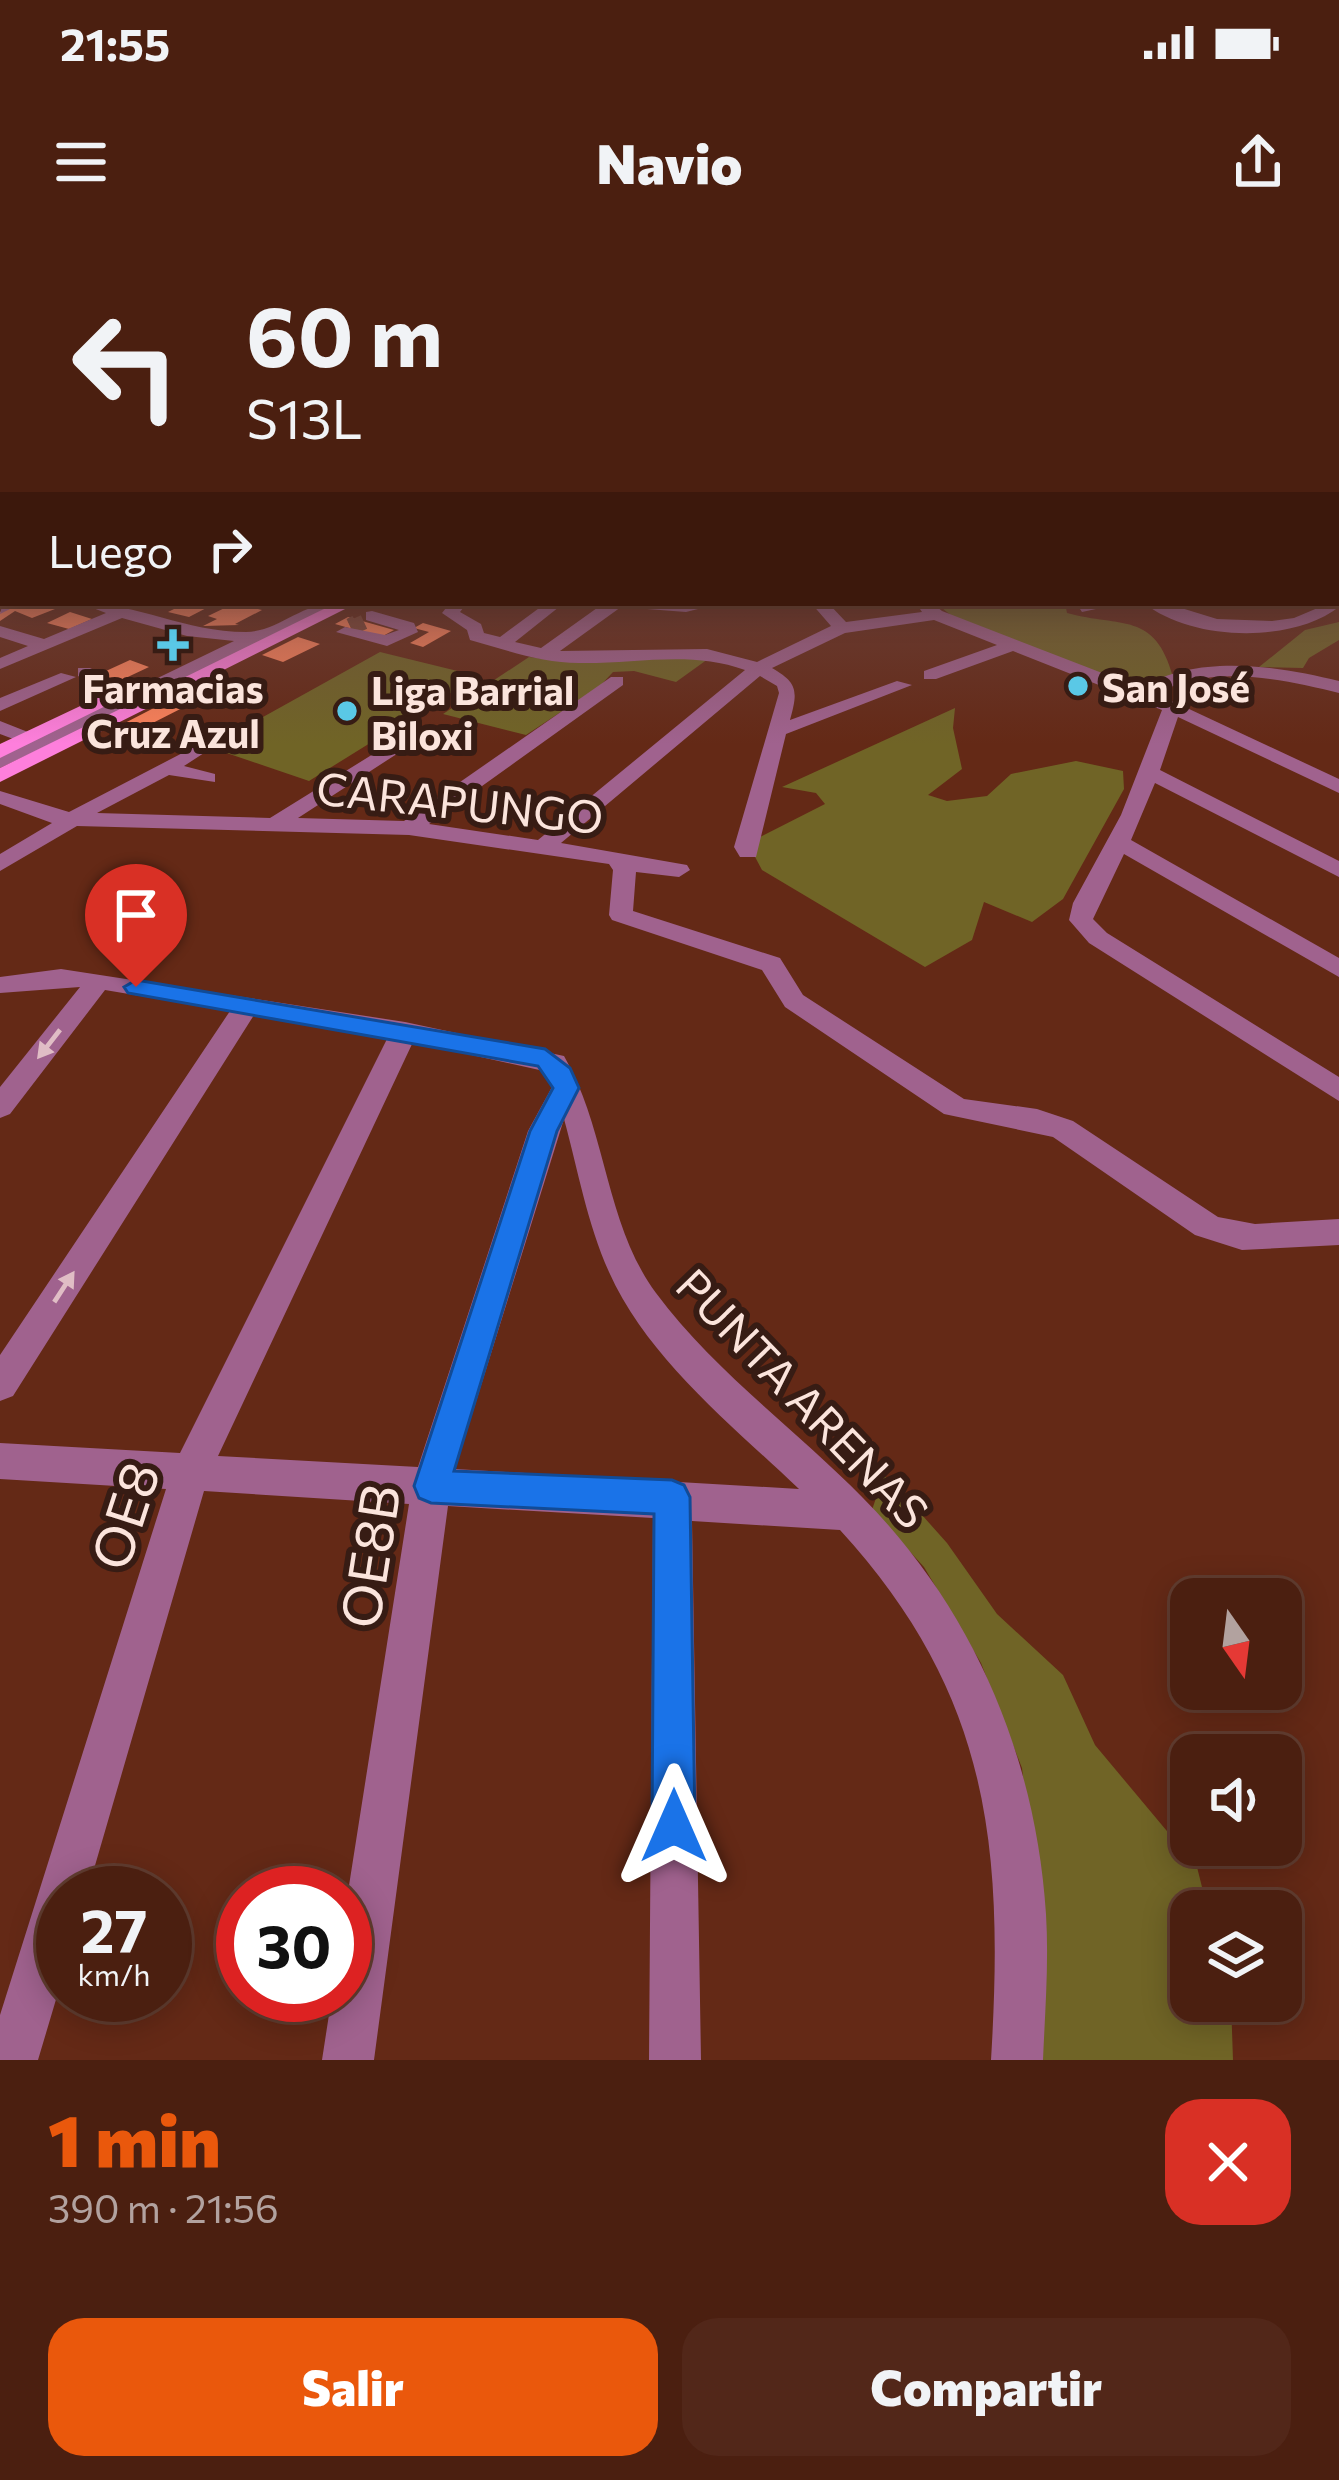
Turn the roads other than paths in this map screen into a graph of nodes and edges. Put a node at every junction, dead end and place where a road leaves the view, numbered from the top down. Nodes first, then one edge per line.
1 (98, 606) edge
2 (136, 606) edge
3 (307, 606) edge
4 (321, 606) edge
5 (339, 606) tunnel mouth
6 (340, 606) tunnel mouth
7 (348, 606) tunnel mouth
8 (456, 606) edge
9 (552, 606) edge
10 (611, 606) edge
11 (821, 606) edge
12 (1158, 606) edge
13 (1329, 606) edge
14 (929, 609) edge
15 (121, 613) junction
16 (302, 627) junction
17 (842, 628) junction
18 (0, 631) edge
19 (187, 631) junction
20 (259, 639) junction
21 (503, 643) junction
22 (44, 645) junction
23 (1014, 645) junction
24 (229, 653) junction
25 (545, 655) junction
26 (0, 664) edge
27 (756, 670) junction
28 (930, 675) dead end
29 (617, 681) dead end
30 (903, 685) dead end
31 (1339, 688) edge
32 (125, 692) junction
33 (1143, 695) junction
34 (0, 705) edge
35 (1172, 707) junction
36 (0, 727) edge
37 (777, 731) junction
38 (30, 737) junction
39 (399, 744) dead end
40 (0, 752) edge
41 (194, 753) dead end
42 (166, 768) junction
43 (0, 770) edge
44 (1150, 773) junction
45 (208, 778) dead end
46 (1339, 788) edge
47 (0, 797) edge
48 (74, 819) junction
49 (275, 824) junction
50 (409, 828) junction
51 (1119, 842) junction
52 (544, 846) junction
53 (748, 852) dead end
54 (623, 863) junction
55 (0, 864) edge
56 (679, 870) dead end
57 (1339, 870) edge
58 (1339, 969) edge
59 (99, 981) junction
60 (0, 985) edge
61 (247, 1006) junction
62 (405, 1031) junction
63 (566, 1088) junction
64 (1339, 1091) edge
65 (0, 1107) edge
66 (1339, 1232) edge
67 (0, 1385) edge
68 (0, 1461) edge
69 (191, 1471) junction
70 (431, 1486) junction
71 (672, 1497) junction
72 (849, 1511) junction
73 (11, 2060) edge
74 (347, 2060) edge
75 (675, 2060) edge
76 (1017, 2060) edge

1 - 15 street
2 - 15 street
3 - 20 main road
4 - 20 street
5 - 20 street
6 - 16 main road
7 - 16 street
8 - 21 street
9 - 21 street
10 - 25 street
11 - 17 street
12 - 13 street
14 - 17 street
14 - 23 street
15 - 19 street
15 - 22 street
16 - 20 main road
17 - 27 street
18 - 22 street
19 - 20 street
19 - 24 street
20 - 24 main road
20 - 24 main road
21 - 25 street
22 - 26 street
23 - 28 street
23 - 33 street
24 - 32 main road
24 - 43 main road
25 - 27 street
27 - 37 street
27 - 52 street
29 - 50 street
30 - 37 street
31 - 33 street
32 - 34 street
32 - 38 main road
33 - 35 street
35 - 44 street
35 - 46 street
36 - 38 street
37 - 53 street
38 - 40 main road
39 - 49 street
41 - 42 street
42 - 45 street
42 - 48 street
44 - 51 street
44 - 57 street
47 - 48 street, CARAPUNGO
48 - 49 street, CARAPUNGO
48 - 55 street
49 - 50 street, CARAPUNGO
50 - 52 street, CARAPUNGO
51 - 58 street
51 - 64 street
52 - 54 street, CARAPUNGO
54 - 56 street
54 - 66 street, CARAPUNGO
59 - 60 street
59 - 61 street
59 -> 65 street
61 - 62 street
67 -> 61 street
62 - 63 street
62 - 69 street, OE8
63 - 70 street, OE8B
63 - 72 street, PUNTA ARENAS
68 - 69 street
69 - 70 street
69 - 73 street, OE8
70 - 71 street
70 - 74 street, OE8B
71 - 72 street
71 - 75 street
72 - 76 street, PUNTA ARENAS

